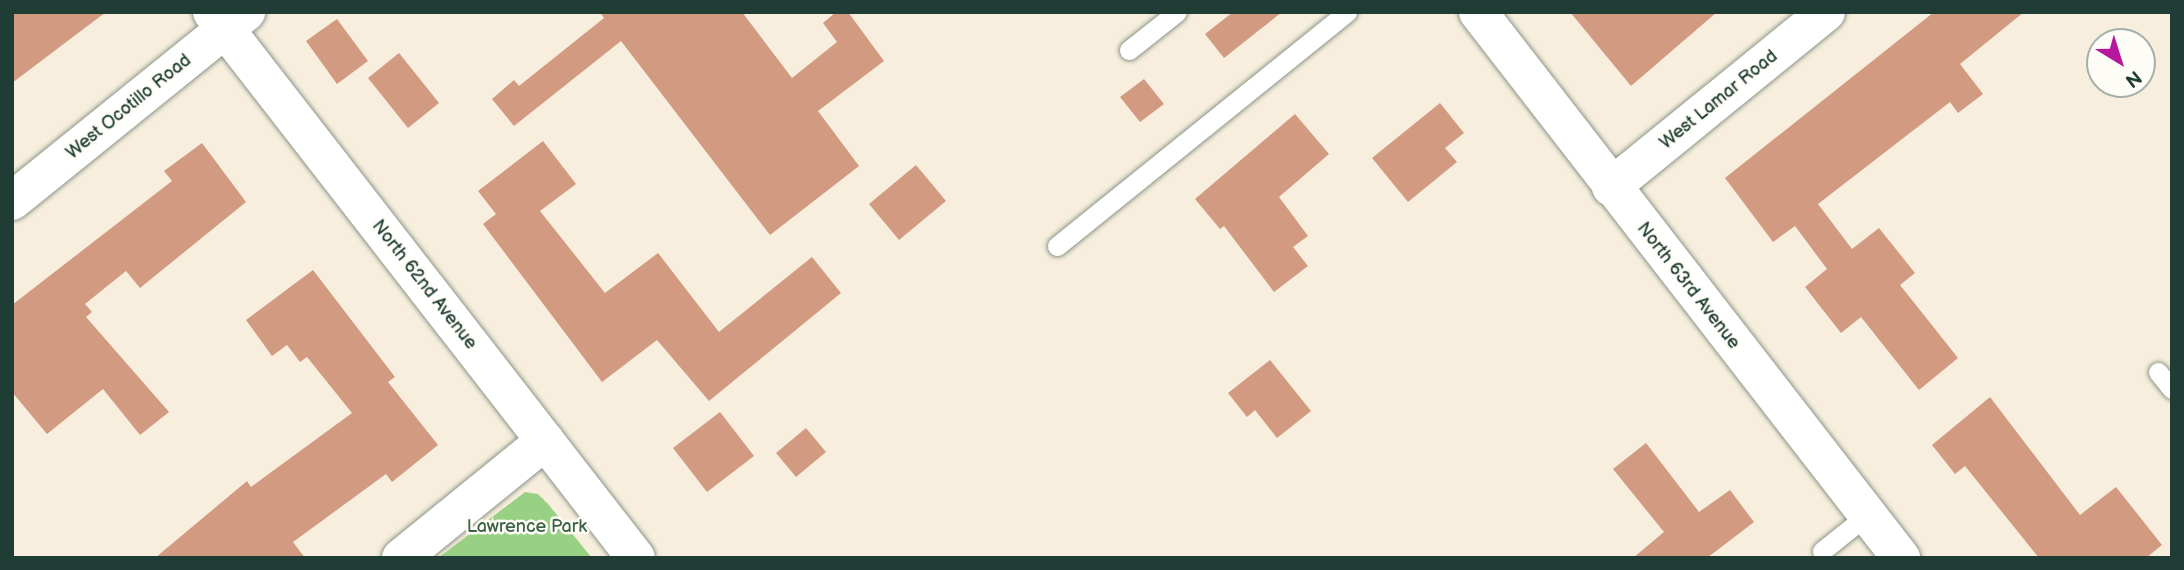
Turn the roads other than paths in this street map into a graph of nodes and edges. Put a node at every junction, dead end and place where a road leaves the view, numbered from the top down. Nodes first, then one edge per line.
1 (1177, 12) edge
2 (1347, 12) edge
3 (1478, 12) edge
4 (1826, 12) edge
5 (228, 18) edge
6 (1129, 50) dead end
7 (1611, 187) junction
8 (12, 201) edge
9 (1057, 246) dead end
10 (2158, 372) dead end
11 (2172, 389) edge
12 (545, 441) junction
13 (1867, 515) junction
14 (1822, 551) dead end
15 (401, 558) edge
16 (635, 558) edge
17 (1901, 558) edge

1 - 6 lane
2 - 9 lane
3 - 7 street, North 63rd Avenue
4 - 7 street, West Lamar Road
5 - 8 street, West Ocotillo Road
5 - 12 street, North 62nd Avenue
7 - 13 street, North 63rd Avenue
10 - 11 lane
12 - 15 street
12 - 16 street, North 62nd Avenue
13 - 14 lane
13 - 17 street, North 63rd Avenue

